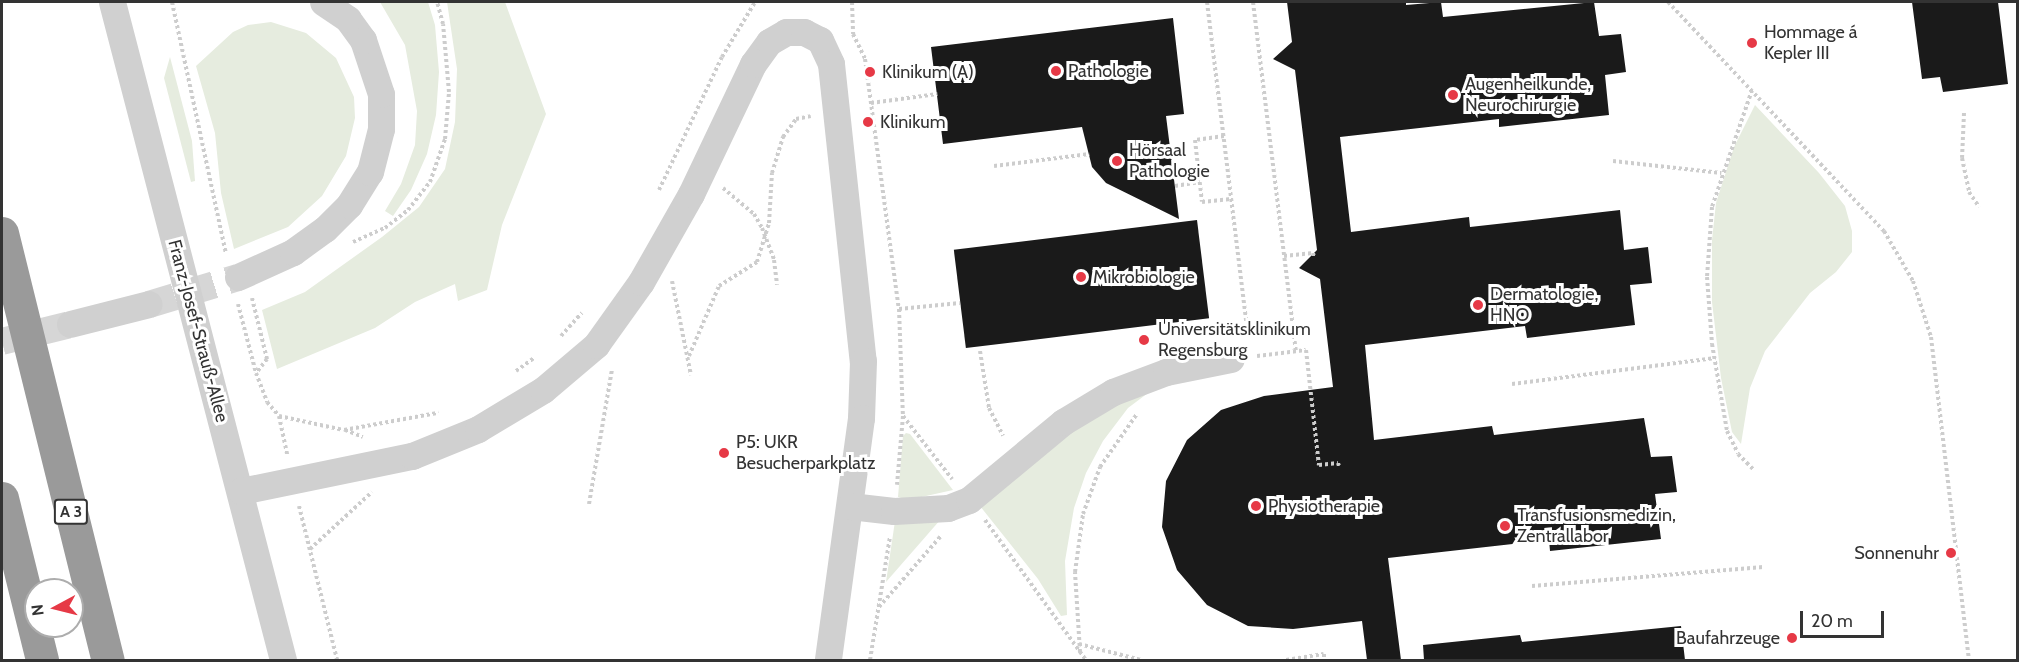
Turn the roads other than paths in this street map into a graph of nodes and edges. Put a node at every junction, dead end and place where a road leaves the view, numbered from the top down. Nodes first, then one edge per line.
1 (323, 2) edge
2 (118, 3) edge
3 (2, 233) edge
4 (238, 276) tunnel mouth
5 (149, 304) tunnel mouth
6 (70, 324) tunnel mouth
7 (1241, 358) road end
8 (241, 491) junction
9 (2, 498) edge
10 (850, 506) junction
11 (42, 660) edge
12 (108, 660) edge
13 (283, 660) edge
14 (828, 660) edge

1 - 4 street
2 - 8 street, Franz-Josef-Strauß-Allee
3 - 12 highway, A 3
5 - 6 street
7 - 10 street
8 - 10 street
8 - 13 street, Franz-Josef-Strauß-Allee
9 - 11 highway
10 - 14 street

